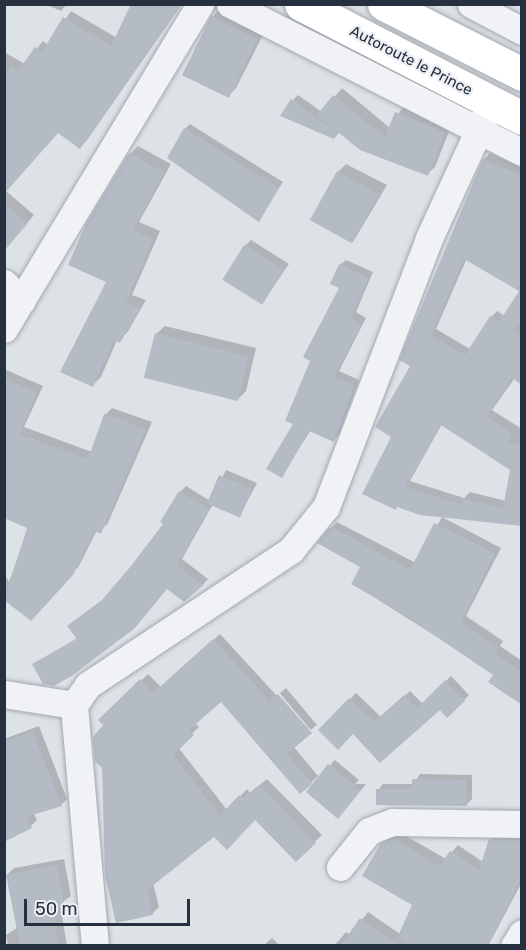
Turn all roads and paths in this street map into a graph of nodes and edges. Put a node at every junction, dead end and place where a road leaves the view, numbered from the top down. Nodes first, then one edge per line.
1 (200, 4) edge
2 (230, 4) edge
3 (301, 4) edge
4 (384, 4) edge
5 (471, 4) edge
6 (522, 31) edge
7 (522, 74) edge
8 (485, 116) junction
9 (522, 118) edge
10 (522, 152) edge
11 (13, 292) edge
12 (4, 329) edge
13 (4, 694) edge
14 (74, 705) junction
15 (522, 824) edge
16 (340, 867) dead end
17 (522, 933) edge
18 (95, 945) edge
19 (514, 945) edge

1 - 11 street
2 - 8 street
3 - 8 main road, Autoroute le Prince
4 - 7 main road
5 - 6 street
8 - 9 main road, Autoroute le Prince
8 - 10 street
8 - 14 street
11 - 12 street
13 - 14 street
14 - 18 street
15 - 16 street
17 - 19 street

